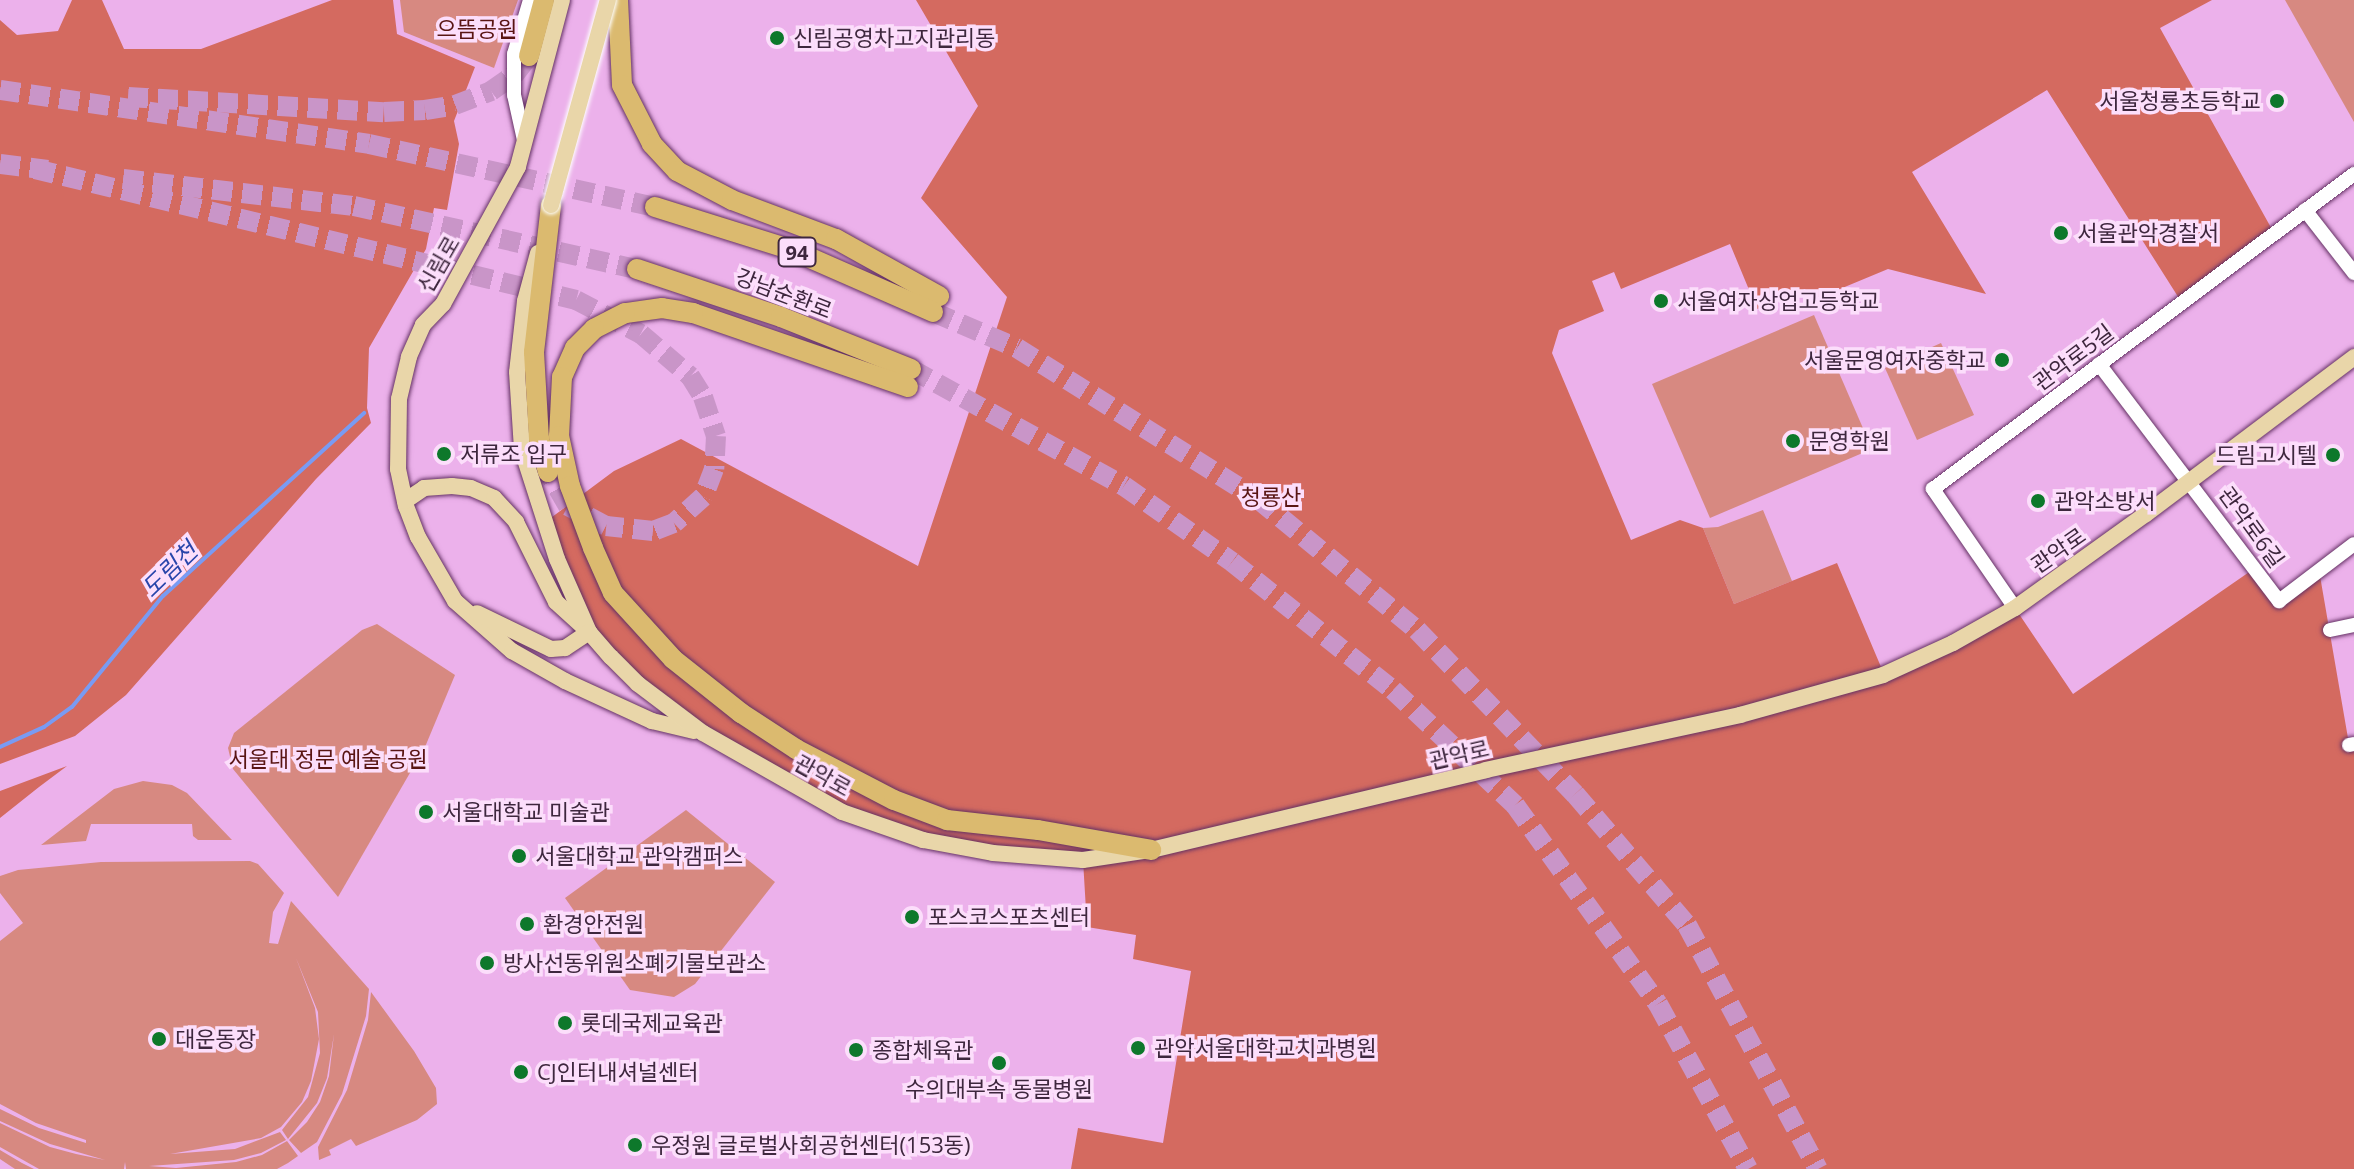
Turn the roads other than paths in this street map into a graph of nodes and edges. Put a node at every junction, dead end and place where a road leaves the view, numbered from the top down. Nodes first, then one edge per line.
1 (530, 0) edge
2 (544, 0) edge
3 (562, 0) edge
4 (608, 0) edge
5 (618, 0) edge
6 (529, 56) tunnel mouth
7 (524, 140) junction
8 (2354, 174) edge
9 (551, 205) joint
10 (655, 207) tunnel mouth
11 (2305, 210) junction
12 (637, 269) tunnel mouth
13 (2354, 273) edge
14 (2354, 357) edge
15 (2099, 364) junction
16 (539, 478) joint
17 (2191, 480) junction
18 (405, 501) junction
19 (2354, 544) edge
20 (424, 552) joint
21 (455, 601) junction
22 (2015, 608) junction
23 (2354, 625) edge
24 (2330, 630) dead end
25 (589, 632) junction
26 (703, 733) junction
27 (1151, 850) junction

1 - 7 street
2 - 6 highway
3 - 7 main road, 신림로
4 - 9 main road, bridge
5 - 10 highway, 강남순환로 / 94
7 - 18 main road, 신림로
8 - 11 street, 관악로5길
9 - 16 highway
11 - 13 street
11 - 15 street, 관악로5길
12 - 27 highway, 강남순환로
14 - 17 main road, 관악로
15 - 17 street
15 - 22 street, 관악로5길
16 - 25 main road, 관악로
17 - 19 street, 관악로6길
17 - 22 main road, 관악로
18 - 20 main road, 신림로
18 - 25 main road
20 - 21 main road, 관악로
21 - 25 main road
21 - 26 main road, 관악로
22 - 27 main road, 관악로
23 - 24 street
25 - 26 main road, 관악로
26 - 27 main road, 관악로

